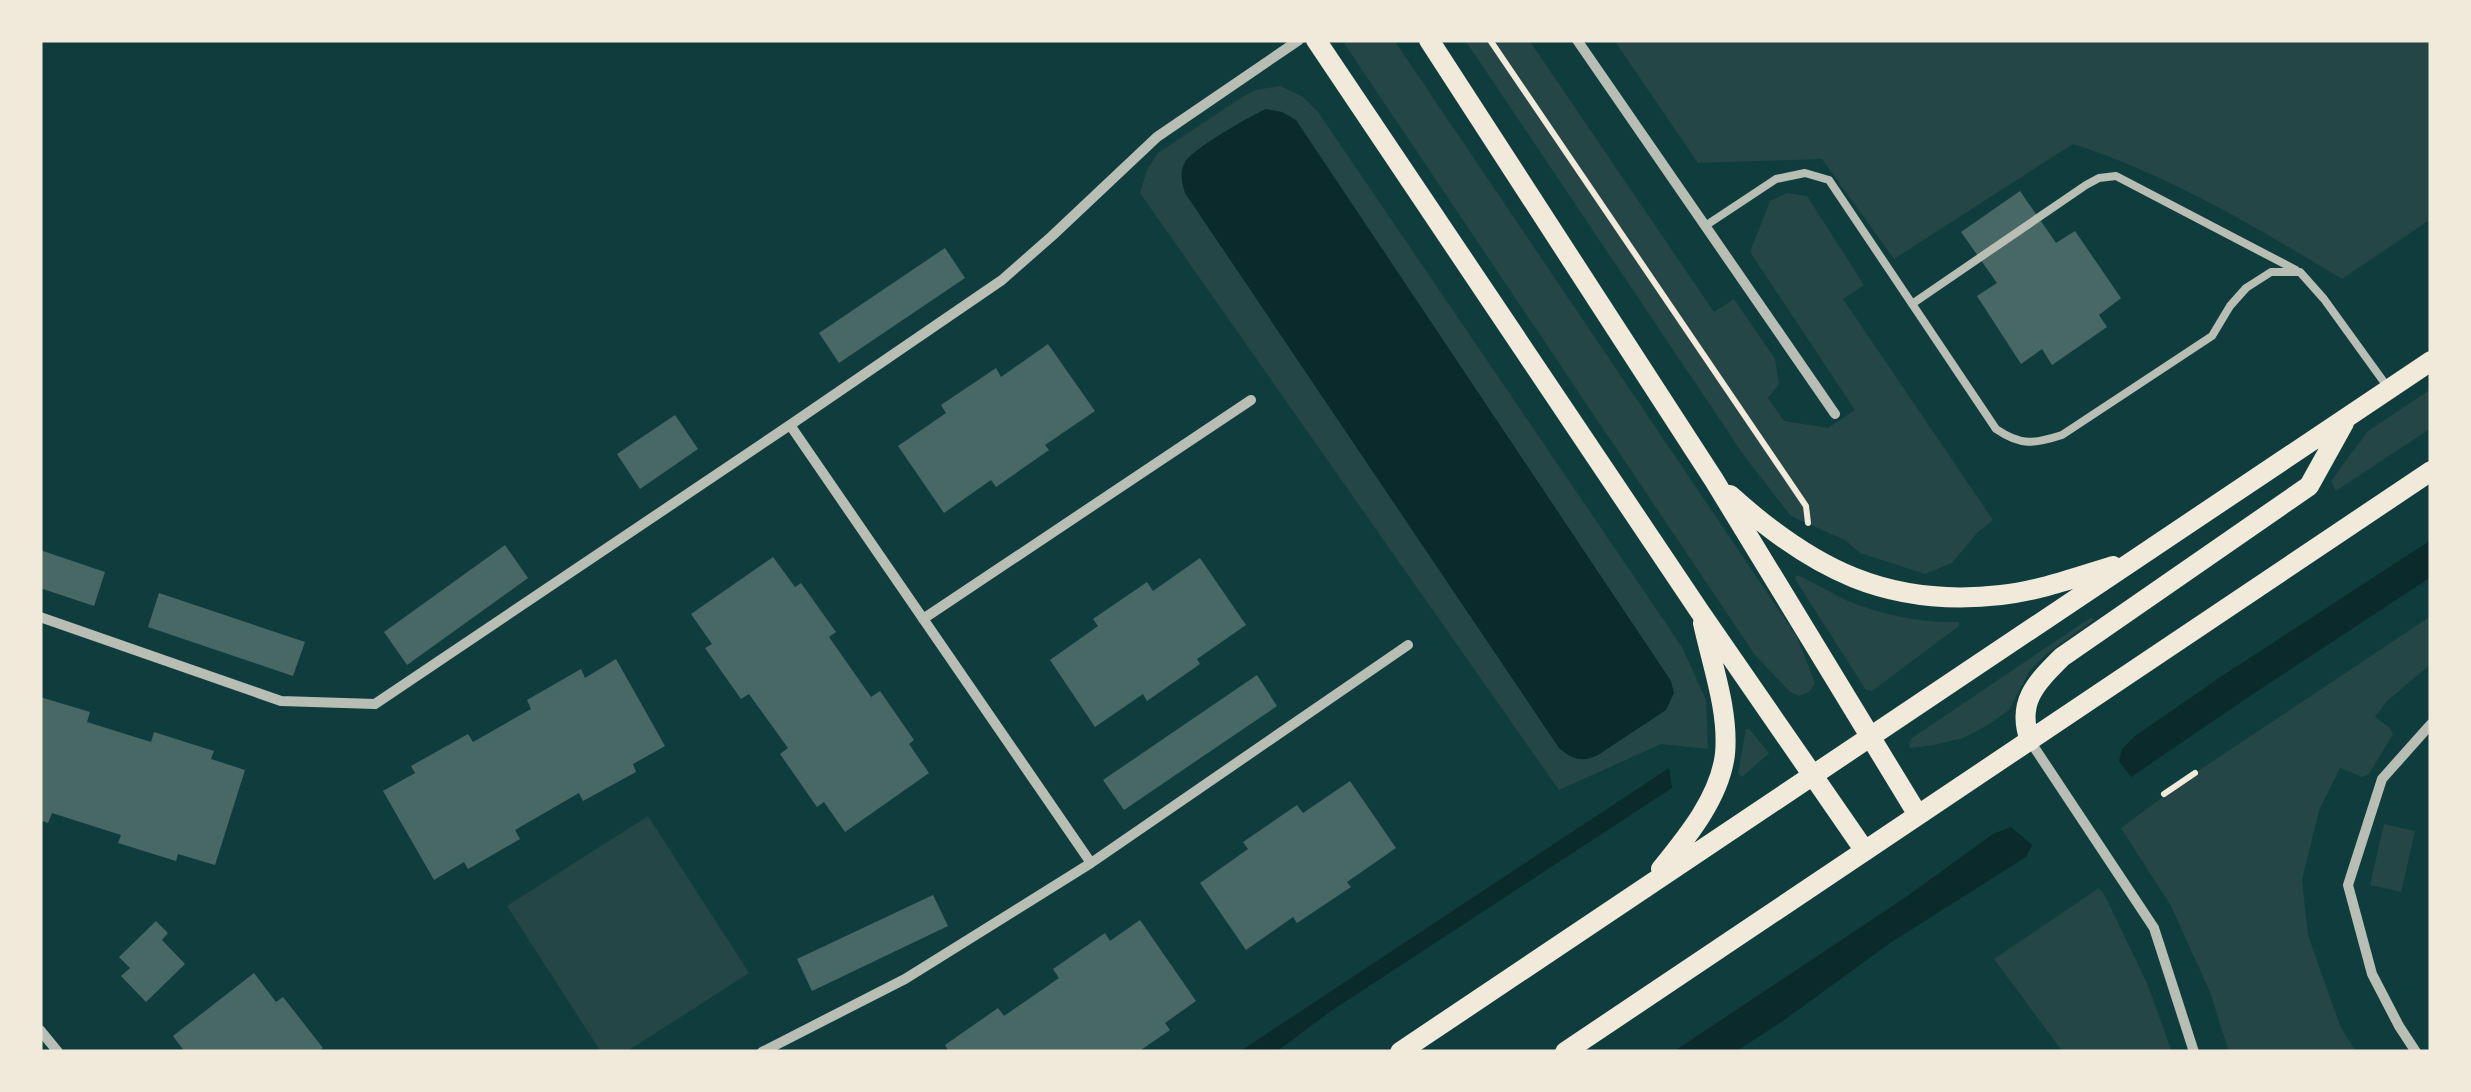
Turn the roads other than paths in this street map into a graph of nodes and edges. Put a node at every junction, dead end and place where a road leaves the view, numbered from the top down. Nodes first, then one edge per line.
1 (1299, 40) edge
2 (1316, 40) edge
3 (1429, 40) edge
4 (1577, 40) edge
5 (1705, 226) junction
6 (2300, 272) junction
7 (1912, 304) junction
8 (2431, 361) edge
9 (2389, 390) junction
10 (1251, 400) dead end
11 (1835, 414) dead end
12 (2348, 417) junction
13 (790, 425) junction
14 (2431, 471) edge
15 (1714, 480) junction
16 (2134, 560) junction
17 (1700, 612) junction
18 (40, 617) edge
19 (923, 619) junction
20 (1408, 645) dead end
21 (2431, 724) edge
22 (1871, 737) junction
23 (2030, 741) junction
24 (1813, 776) junction
25 (1918, 816) junction
26 (1865, 851) junction
27 (1091, 863) junction
28 (1646, 886) junction
29 (40, 1030) edge
30 (58, 1052) edge
31 (762, 1052) edge
32 (1400, 1052) edge
33 (1565, 1052) edge
34 (2194, 1052) edge
35 (2416, 1052) edge

1 - 13 street
2 - 17 main road
3 - 15 main road
4 - 5 street
5 - 7 lane
5 - 11 street
6 - 7 lane
6 - 7 lane
6 - 9 lane
8 - 9 main road
9 - 12 main road
10 - 19 street
12 - 16 main road
12 - 23 main road
13 - 18 street
13 - 19 street
14 - 23 main road
15 - 16 main road
15 - 22 main road
16 - 22 main road
17 - 24 main road
17 - 28 main road
19 - 27 street
20 - 27 street
21 - 35 street
22 - 24 main road
22 - 25 main road
23 - 25 main road
23 - 34 street
24 - 26 main road
24 - 28 main road
25 - 26 main road
26 - 33 main road
27 - 31 street
28 - 32 main road
29 - 30 street

